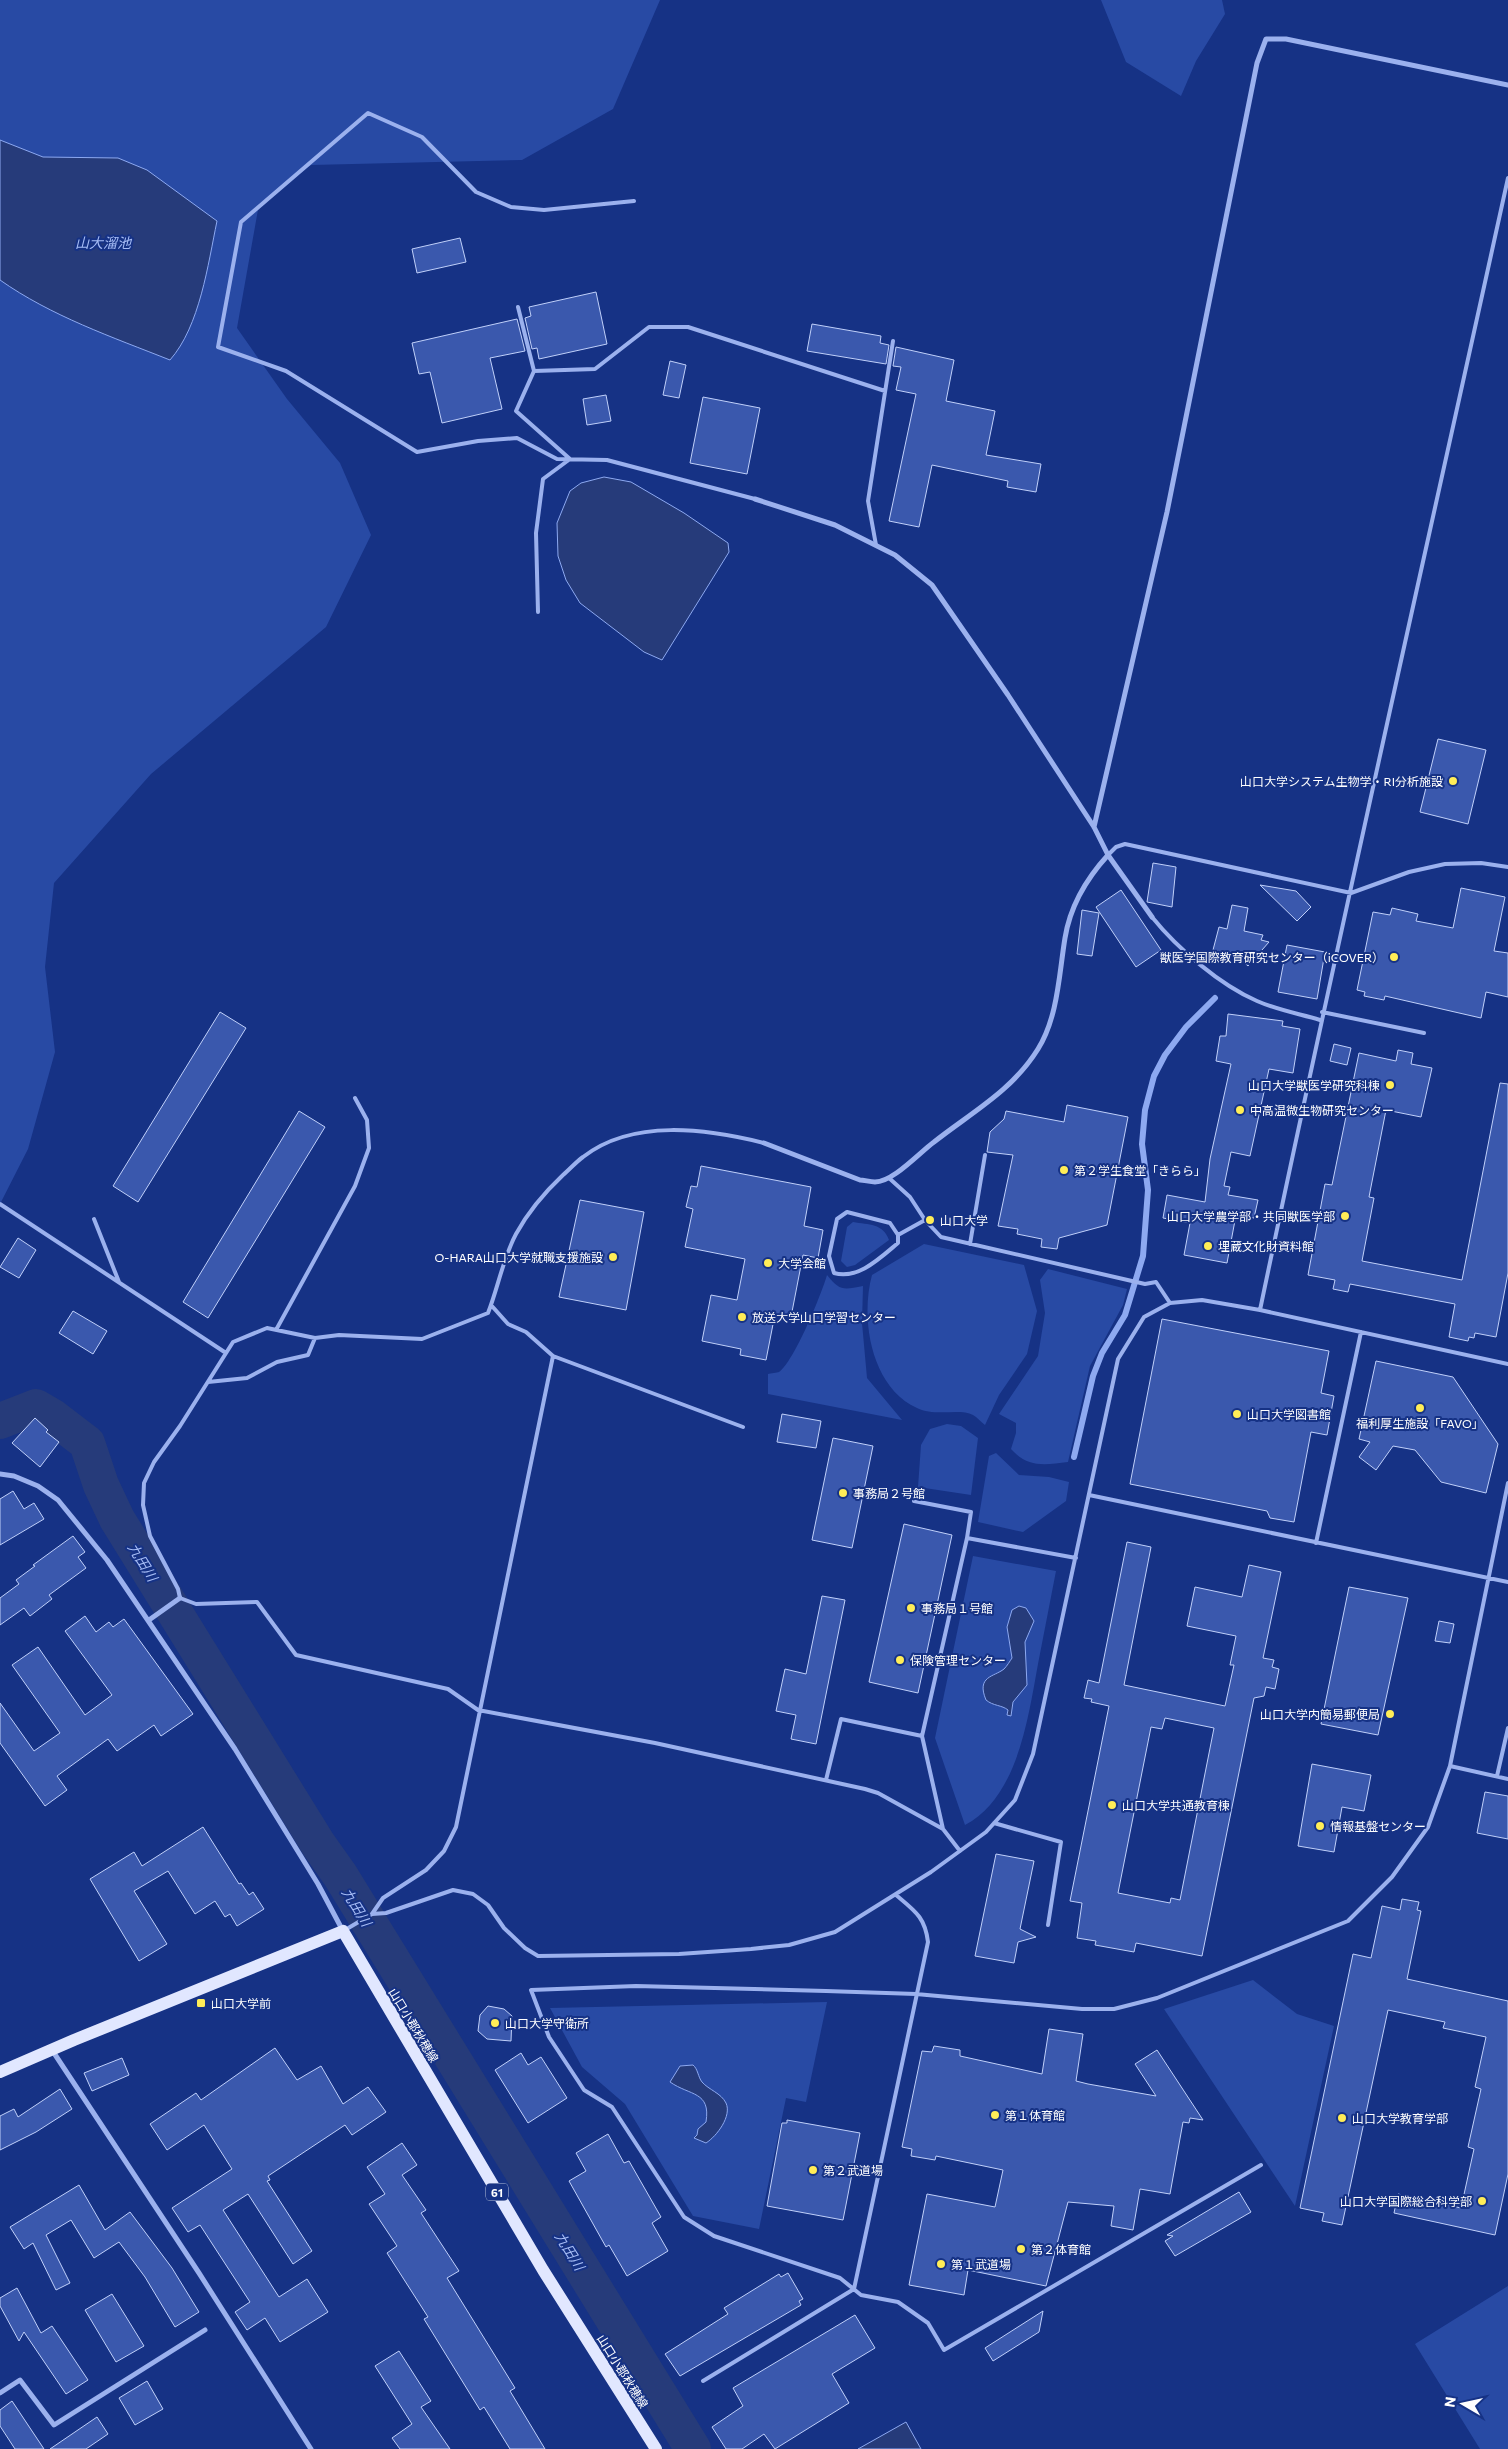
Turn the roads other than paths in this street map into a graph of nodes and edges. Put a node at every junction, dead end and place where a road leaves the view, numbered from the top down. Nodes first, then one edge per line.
1 (1508, 85) edge
2 (1508, 178) edge
3 (634, 201) dead end
4 (518, 307) dead end
5 (893, 341) dead end
6 (534, 371) junction
7 (885, 391) junction
8 (570, 459) junction
9 (755, 499) joint
10 (876, 545) junction
11 (538, 612) dead end
12 (1094, 828) junction
13 (1108, 855) junction
14 (1508, 866) edge
15 (1351, 893) junction
16 (1152, 917) joint
17 (1322, 1012) junction
18 (1320, 1020) junction
19 (1424, 1033) dead end
20 (355, 1098) dead end
21 (764, 1143) joint
22 (986, 1155) dead end
23 (889, 1178) junction
24 (0, 1204) edge
25 (94, 1219) dead end
26 (925, 1220) junction
27 (898, 1235) junction
28 (970, 1244) junction
29 (119, 1282) junction
30 (1170, 1303) junction
31 (491, 1305) junction
32 (1260, 1310) junction
33 (276, 1330) junction
34 (1361, 1332) junction
35 (315, 1338) junction
36 (226, 1353) junction
37 (553, 1356) junction
38 (1508, 1364) edge
39 (208, 1382) junction
40 (743, 1427) dead end
41 (0, 1474) edge
42 (1508, 1483) edge
43 (1089, 1495) junction
44 (914, 1501) dead end
45 (1506, 1505) edge
46 (966, 1538) junction
47 (1316, 1543) junction
48 (1076, 1558) junction
49 (1489, 1580) junction
50 (1508, 1582) edge
51 (180, 1598) junction
52 (149, 1620) junction
53 (478, 1710) junction
54 (1508, 1728) edge
55 (922, 1736) junction
56 (1450, 1766) junction
57 (1497, 1776) junction
58 (1508, 1779) edge
59 (826, 1780) junction
60 (994, 1823) junction
61 (943, 1829) junction
62 (960, 1851) junction
63 (896, 1895) junction
64 (372, 1914) junction
65 (1048, 1925) dead end
66 (343, 1931) junction
67 (916, 1994) junction
68 (51, 2050) junction
69 (0, 2072) edge
70 (1262, 2165) dead end
71 (854, 2288) junction
72 (205, 2330) dead end
73 (703, 2381) dead end
74 (0, 2393) edge
75 (311, 2449) edge
76 (656, 2449) edge

1 - 12 street
2 - 15 lane
3 - 8 lane
4 - 6 lane
5 - 7 lane
6 - 7 lane
6 - 8 lane
7 - 10 lane
8 - 9 lane
8 - 11 lane
9 - 10 street
10 - 12 street
12 - 13 street
13 - 15 lane
13 - 16 street
13 - 23 street
14 - 15 lane
15 - 17 lane
16 - 18 lane
17 - 18 lane
17 - 19 lane
18 - 32 lane
20 - 33 lane
21 - 23 street
21 - 31 lane
22 - 28 lane
23 - 26 lane
24 - 29 lane
25 - 29 lane
26 - 27 lane
26 - 28 lane
27 - 27 lane
28 - 30 lane
29 - 36 lane
30 - 32 lane
30 - 43 lane
31 - 35 lane
31 - 37 lane
32 - 34 lane
33 - 35 lane
33 - 36 lane
34 - 38 lane
34 - 47 lane
35 - 39 lane
36 - 39 lane
37 - 40 lane
37 - 53 lane
39 - 51 lane
41 - 52 street
42 - 45 lane
43 - 47 lane
43 - 48 lane
44 - 46 lane
45 - 49 lane
46 - 48 lane
46 - 55 lane
47 - 49 lane
48 - 60 lane
49 - 50 lane
49 - 56 lane
51 - 52 street
51 - 53 lane
52 - 66 street
53 - 59 lane
53 - 64 lane
54 - 57 lane
55 - 59 lane
55 - 61 lane
56 - 57 lane
56 - 67 lane
57 - 58 lane
59 - 61 lane
60 - 62 lane
60 - 65 lane
61 - 62 lane
62 - 63 lane
63 - 64 lane
63 - 67 lane
64 - 66 lane
66 - 68 main road
66 - 76 main road, 山口小郡秋穂線 / 61
67 - 71 lane
67 - 71 lane
68 - 69 main road
68 - 75 street
70 - 71 lane
71 - 73 lane
72 - 74 street

